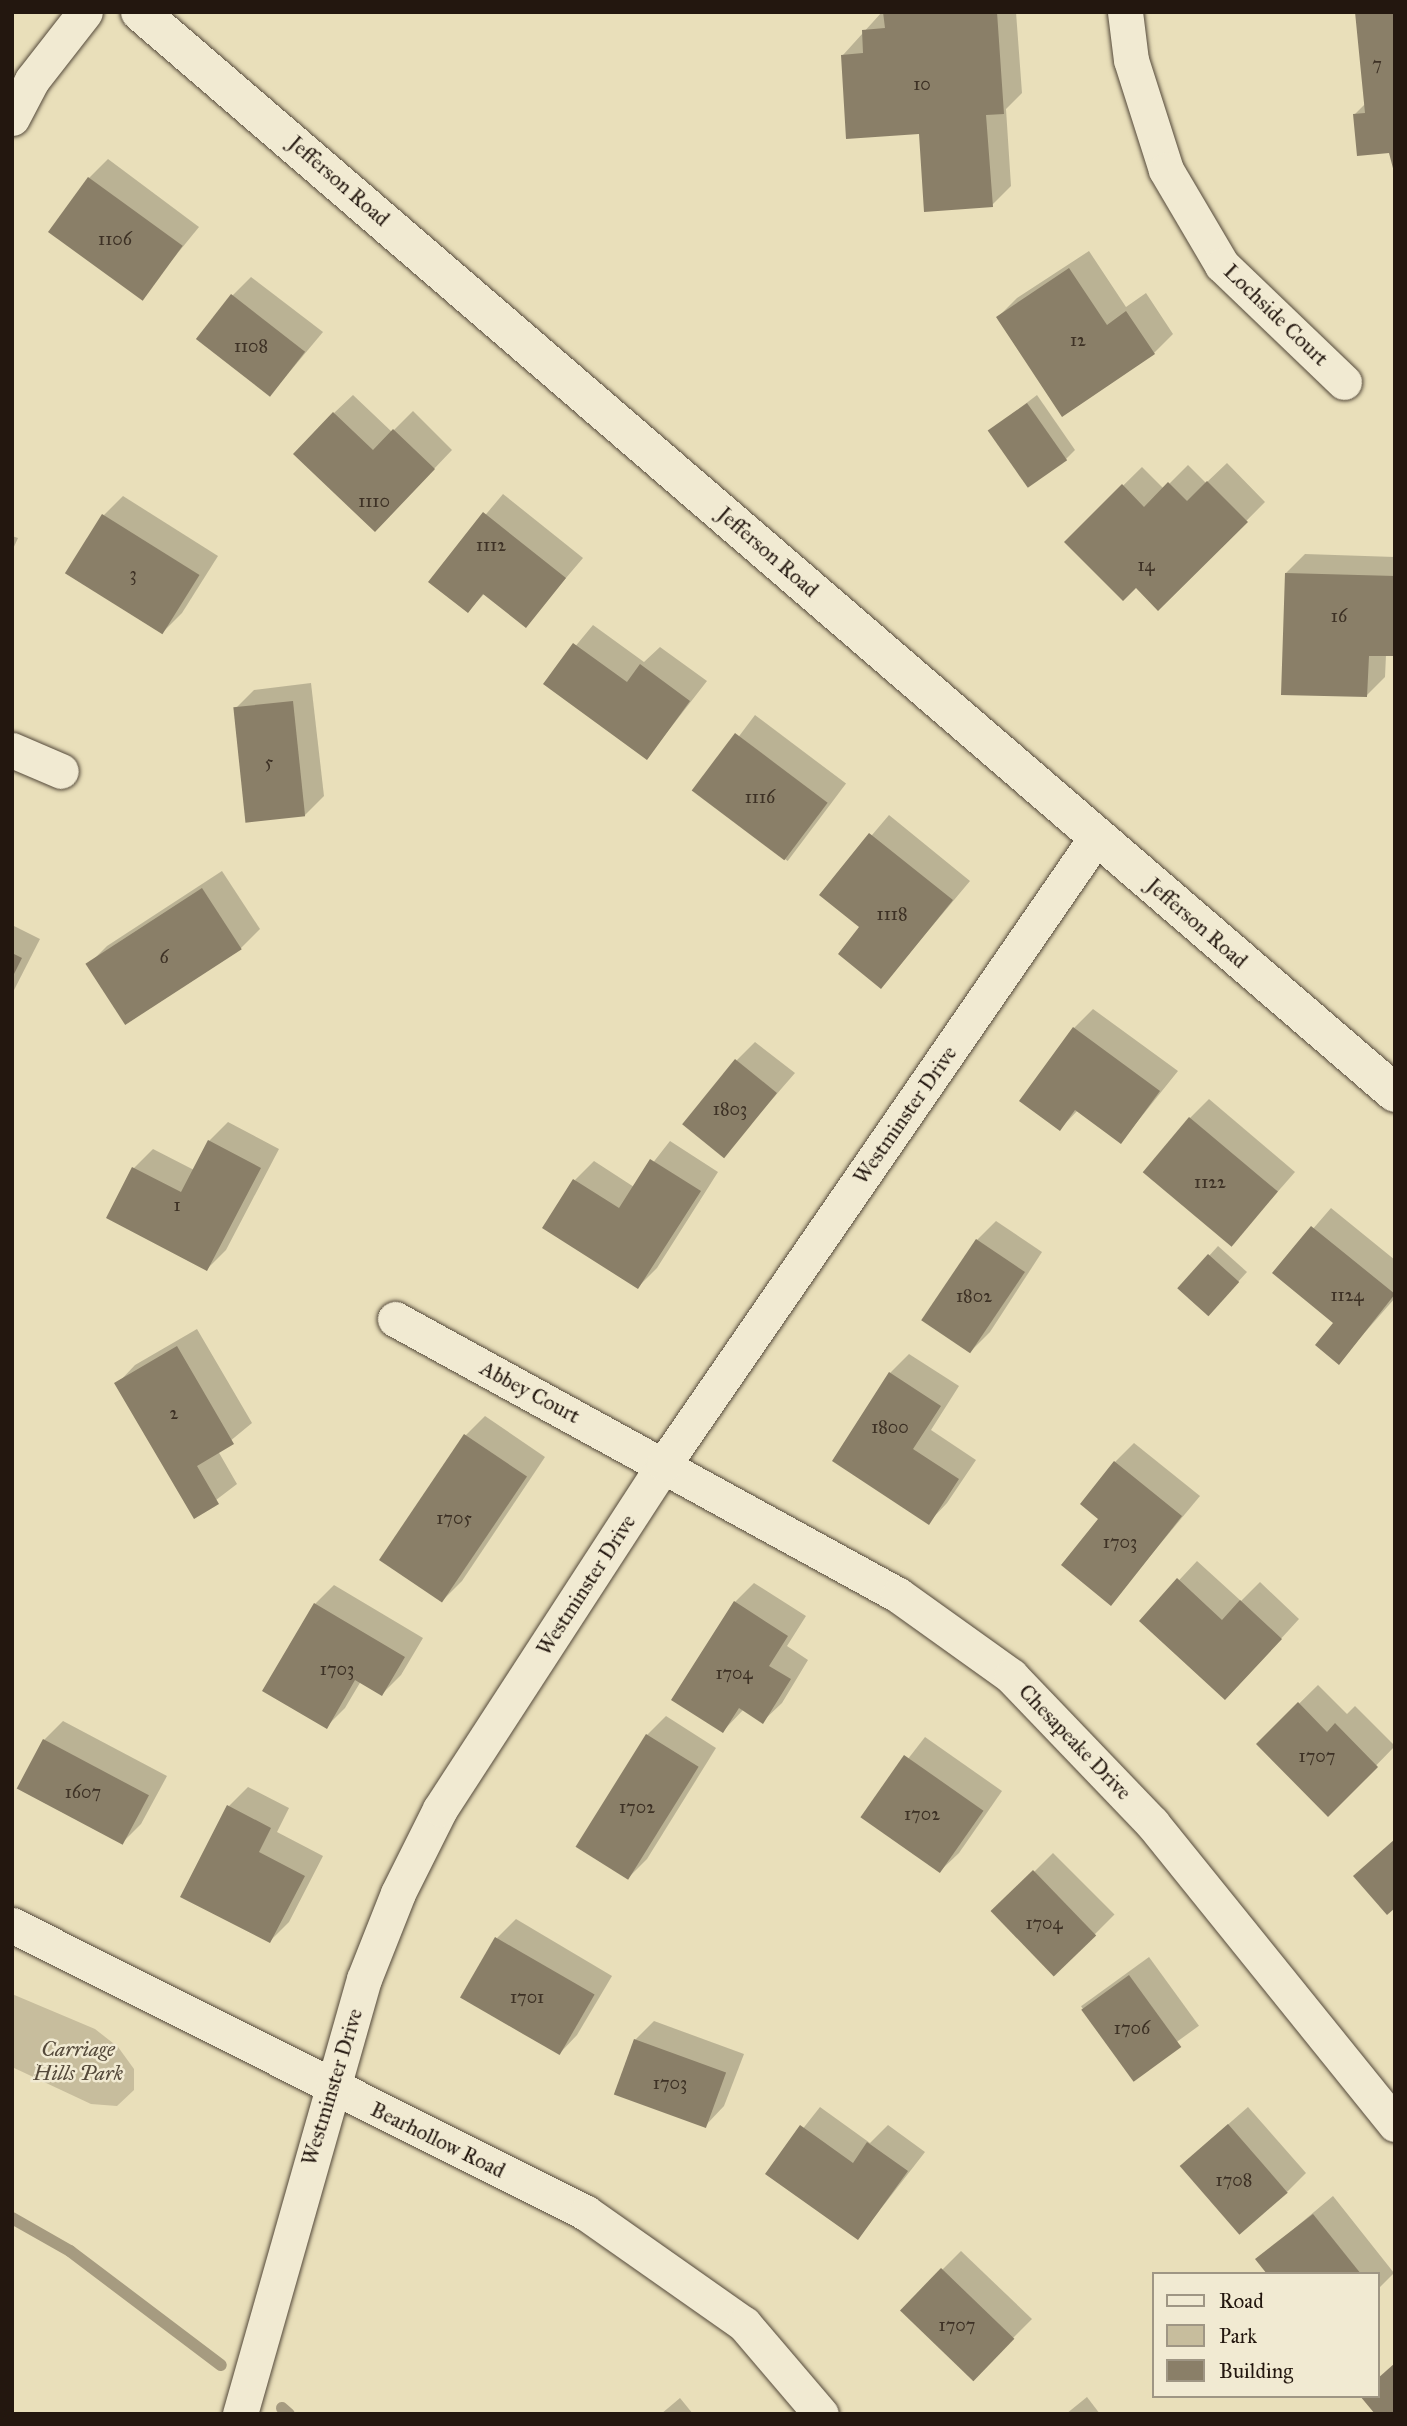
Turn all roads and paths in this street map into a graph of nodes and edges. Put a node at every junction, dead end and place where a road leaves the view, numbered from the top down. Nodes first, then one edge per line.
1 (85, 12) edge
2 (140, 12) edge
3 (1125, 12) edge
4 (12, 118) edge
5 (1344, 382) dead end
6 (12, 750) edge
7 (61, 771) dead end
8 (1097, 836) junction
9 (1395, 1093) edge
10 (395, 1319) dead end
11 (664, 1464) junction
12 (12, 1925) edge
13 (330, 2088) junction
14 (1395, 2124) edge
15 (240, 2414) edge
16 (821, 2414) edge

1 - 4 street
2 - 8 street, Jefferson Road
3 - 5 street, Lochside Court
6 - 7 street
8 - 9 street, Jefferson Road
8 - 11 street, Westminster Drive
10 - 11 street, Abbey Court
11 - 13 street, Westminster Drive
11 - 14 street, Chesapeake Drive
12 - 13 street, Bearhollow Road
13 - 15 street, Westminster Drive
13 - 16 street, Bearhollow Road

